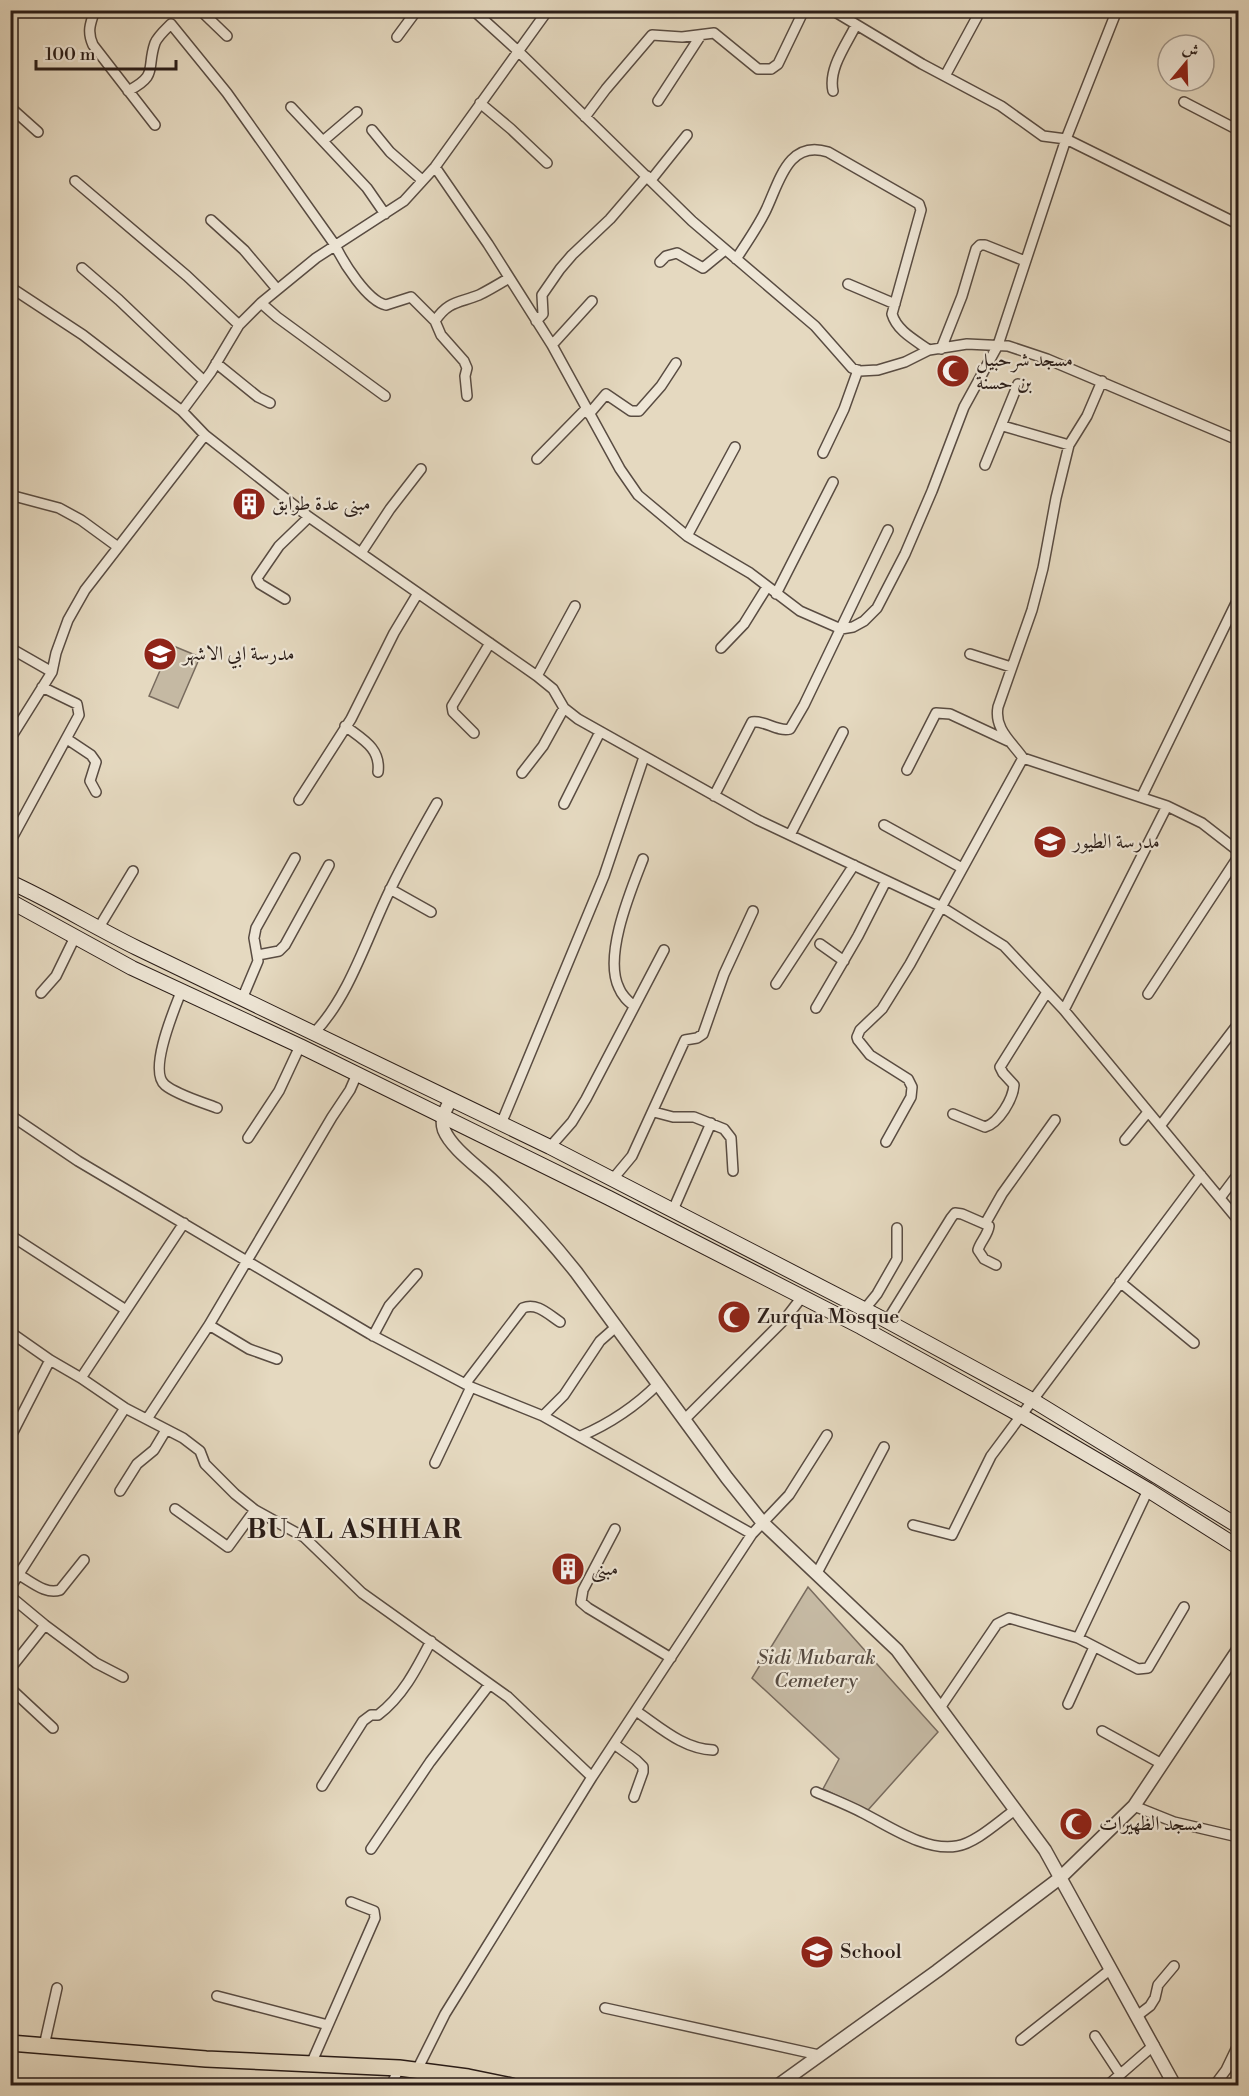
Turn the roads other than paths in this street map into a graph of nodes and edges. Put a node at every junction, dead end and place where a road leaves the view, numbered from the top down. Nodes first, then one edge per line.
1 (94, 10) edge
2 (200, 10) edge
3 (417, 10) edge
4 (473, 10) edge
5 (548, 10) edge
6 (804, 10) edge
7 (832, 10) edge
8 (1117, 10) edge
9 (977, 17) dead end
10 (856, 25) junction
11 (701, 35) junction
12 (227, 36) dead end
13 (397, 37) dead end
14 (518, 51) junction
15 (945, 76) junction
16 (128, 91) junction
17 (832, 91) dead end
18 (658, 101) dead end
19 (1184, 102) dead end
20 (480, 103) junction
21 (10, 107) edge
22 (291, 108) dead end
23 (357, 112) dead end
24 (585, 117) junction
25 (155, 125) dead end
26 (372, 130) dead end
27 (1239, 130) edge
28 (38, 132) dead end
29 (687, 135) dead end
30 (1066, 139) junction
31 (322, 141) junction
32 (547, 163) dead end
33 (435, 167) junction
34 (649, 178) junction
35 (422, 180) junction
36 (75, 182) dead end
37 (385, 214) junction
38 (211, 220) dead end
39 (1239, 224) edge
40 (335, 245) junction
41 (725, 250) junction
42 (736, 259) junction
43 (1025, 261) junction
44 (660, 262) dead end
45 (82, 268) dead end
46 (509, 278) junction
47 (848, 284) dead end
48 (10, 287) edge
49 (277, 289) junction
50 (592, 301) dead end
51 (261, 303) junction
52 (895, 304) junction
53 (435, 321) junction
54 (536, 321) junction
55 (239, 325) junction
56 (552, 345) junction
57 (998, 345) junction
58 (941, 349) junction
59 (929, 351) junction
60 (216, 363) junction
61 (676, 363) dead end
62 (858, 370) junction
63 (204, 381) junction
64 (1102, 381) junction
65 (1018, 384) dead end
66 (385, 396) dead end
67 (467, 396) dead end
68 (270, 404) dead end
69 (182, 411) junction
70 (587, 411) junction
71 (1003, 426) junction
72 (205, 435) junction
73 (1239, 440) edge
74 (1070, 445) junction
75 (735, 447) dead end
76 (823, 453) dead end
77 (537, 459) dead end
78 (985, 465) dead end
79 (422, 469) dead end
80 (833, 482) dead end
81 (10, 495) edge
82 (309, 517) junction
83 (888, 530) dead end
84 (687, 536) junction
85 (118, 547) junction
86 (361, 553) junction
87 (768, 587) junction
88 (418, 593) junction
89 (776, 594) junction
90 (285, 599) dead end
91 (1239, 599) edge
92 (575, 606) dead end
93 (842, 629) junction
94 (490, 644) junction
95 (10, 648) edge
96 (721, 648) dead end
97 (970, 654) dead end
98 (1011, 667) junction
99 (52, 672) junction
100 (537, 676) junction
101 (42, 687) junction
102 (564, 708) junction
103 (345, 726) junction
104 (600, 732) junction
105 (843, 732) dead end
106 (474, 733) dead end
107 (10, 739) edge
108 (67, 739) junction
109 (1013, 744) junction
110 (644, 757) junction
111 (1023, 758) junction
112 (907, 770) dead end
113 (378, 771) dead end
114 (522, 773) dead end
115 (96, 792) dead end
116 (714, 796) junction
117 (1142, 796) junction
118 (299, 800) dead end
119 (437, 803) dead end
120 (564, 804) dead end
121 (1167, 806) junction
122 (884, 825) dead end
123 (790, 835) junction
124 (10, 842) edge
125 (1239, 851) edge
126 (1239, 857) edge
127 (295, 858) dead end
128 (643, 859) dead end
129 (329, 865) dead end
130 (854, 865) junction
131 (962, 868) junction
132 (133, 871) dead end
133 (886, 881) junction
134 (10, 882) edge
135 (390, 889) junction
136 (10, 901) edge
137 (940, 906) junction
138 (753, 911) dead end
139 (431, 912) dead end
140 (98, 929) junction
141 (75, 936) junction
142 (820, 944) dead end
143 (664, 950) dead end
144 (258, 955) junction
145 (844, 961) junction
146 (776, 984) dead end
147 (182, 992) junction
148 (1047, 992) junction
149 (41, 993) dead end
150 (1148, 994) dead end
151 (242, 999) junction
152 (634, 1006) junction
153 (816, 1008) dead end
154 (1064, 1010) junction
155 (1239, 1024) edge
156 (314, 1034) junction
157 (300, 1046) junction
158 (357, 1074) junction
159 (451, 1099) junction
160 (217, 1108) dead end
161 (654, 1112) junction
162 (1148, 1112) junction
163 (953, 1114) dead end
164 (10, 1115) edge
165 (442, 1116) junction
166 (1055, 1120) dead end
167 (711, 1123) junction
168 (501, 1124) junction
169 (1160, 1126) junction
170 (248, 1138) dead end
171 (1125, 1140) dead end
172 (886, 1142) dead end
173 (550, 1147) junction
174 (733, 1171) dead end
175 (1239, 1174) edge
176 (1201, 1175) junction
177 (612, 1180) junction
178 (1220, 1198) junction
179 (673, 1210) junction
180 (1239, 1220) edge
181 (184, 1223) junction
182 (985, 1224) junction
183 (897, 1228) dead end
184 (10, 1235) edge
185 (247, 1260) junction
186 (996, 1265) dead end
187 (417, 1274) dead end
188 (1120, 1282) junction
189 (802, 1297) junction
190 (126, 1310) junction
191 (864, 1310) junction
192 (887, 1321) junction
193 (560, 1322) dead end
194 (208, 1325) junction
195 (617, 1326) junction
196 (10, 1332) edge
197 (373, 1336) junction
198 (1194, 1343) dead end
199 (277, 1359) dead end
200 (50, 1360) junction
201 (81, 1378) junction
202 (658, 1384) junction
203 (468, 1386) junction
204 (1034, 1401) junction
205 (125, 1408) junction
206 (543, 1416) junction
207 (1022, 1416) junction
208 (147, 1419) junction
209 (684, 1420) junction
210 (166, 1430) junction
211 (827, 1434) dead end
212 (581, 1436) junction
213 (10, 1438) edge
214 (884, 1447) dead end
215 (435, 1463) dead end
216 (120, 1491) dead end
217 (1148, 1491) junction
218 (175, 1509) dead end
219 (255, 1510) junction
220 (763, 1523) junction
221 (913, 1525) dead end
222 (1239, 1526) edge
223 (615, 1529) dead end
224 (752, 1534) junction
225 (1239, 1547) edge
226 (84, 1560) dead end
227 (817, 1573) junction
228 (19, 1575) junction
229 (10, 1588) edge
230 (10, 1596) edge
231 (1184, 1607) dead end
232 (45, 1625) junction
233 (1078, 1638) junction
234 (431, 1641) junction
235 (1094, 1647) junction
236 (1239, 1650) edge
237 (670, 1658) junction
238 (10, 1669) edge
239 (123, 1677) dead end
240 (489, 1685) junction
241 (10, 1688) edge
242 (1068, 1704) dead end
243 (940, 1708) junction
244 (636, 1711) junction
245 (53, 1728) dead end
246 (1102, 1731) dead end
247 (614, 1744) junction
248 (713, 1750) dead end
249 (1162, 1764) junction
250 (592, 1777) junction
251 (322, 1786) dead end
252 (816, 1792) dead end
253 (634, 1797) dead end
254 (1134, 1806) junction
255 (1015, 1810) junction
256 (1239, 1837) edge
257 (371, 1850) dead end
258 (10, 1873) edge
259 (1060, 1878) junction
260 (10, 1884) edge
261 (351, 1902) dead end
262 (1174, 1966) dead end
263 (1111, 1969) junction
264 (57, 1988) dead end
265 (217, 1996) dead end
266 (605, 2008) dead end
267 (1137, 2016) junction
268 (328, 2025) junction
269 (1095, 2036) dead end
270 (1021, 2040) dead end
271 (10, 2043) edge
272 (1154, 2045) junction
273 (1239, 2045) edge
274 (44, 2046) junction
275 (819, 2055) junction
276 (311, 2064) junction
277 (399, 2068) junction
278 (417, 2070) junction
279 (1120, 2074) junction
280 (391, 2085) edge
281 (512, 2085) edge
282 (777, 2085) edge
283 (1107, 2085) edge
284 (1175, 2085) edge
285 (1214, 2085) edge

1 - 16 street
2 - 12 street
3 - 13 street
4 - 14 street
5 - 14 street
6 - 11 street
7 - 10 street
8 - 30 street
9 - 15 street
10 - 15 street
10 - 17 street
11 - 18 street
11 - 24 street
14 - 20 street
14 - 24 street
15 - 30 street
16 - 25 street
16 - 40 street
19 - 27 street
20 - 32 street
20 - 33 street
21 - 28 street
22 - 31 street
23 - 31 street
24 - 34 street
26 - 35 street
29 - 34 street
30 - 39 street
30 - 43 street
31 - 37 street
33 - 35 street
33 - 46 street
34 - 41 street
34 - 54 street
35 - 37 street
36 - 55 street
37 - 40 street
38 - 49 street
40 - 49 street
40 - 53 street
41 - 42 street
41 - 44 street
42 - 52 street
42 - 62 street
43 - 57 street
43 - 58 street
45 - 63 street
46 - 53 street
46 - 54 street
47 - 52 street
48 - 69 street
49 - 51 street
50 - 56 street
51 - 55 street
51 - 66 street
52 - 59 street
53 - 67 street
54 - 56 street
55 - 60 street
56 - 70 street
57 - 58 street
57 - 64 street
57 - 93 street
58 - 59 street
59 - 62 street
60 - 63 street
60 - 68 street
61 - 70 street
62 - 76 street
63 - 69 street
64 - 73 street
64 - 74 street
65 - 71 street
69 - 72 street
70 - 77 street
70 - 84 street
71 - 74 street
71 - 78 street
72 - 82 street
72 - 85 street
74 - 98 street
75 - 84 street
79 - 86 street
80 - 89 street
81 - 85 street
82 - 86 street
82 - 90 street
83 - 93 street
84 - 87 street
85 - 99 street
86 - 88 street
87 - 89 street
87 - 96 street
88 - 94 street
88 - 103 street
89 - 93 street
91 - 117 street
92 - 100 street
93 - 116 street
94 - 100 street
94 - 106 street
95 - 99 street
97 - 98 street
98 - 109 street
99 - 101 street
100 - 102 street
101 - 107 street
101 - 108 street
102 - 104 street
102 - 114 street
103 - 113 street
103 - 118 street
104 - 110 street
104 - 120 street
105 - 123 street
108 - 115 street
108 - 124 street
109 - 111 street
109 - 112 street
110 - 116 street
110 - 168 street
111 - 117 street
111 - 131 street
116 - 123 street
117 - 121 street
119 - 135 street
121 - 125 street
121 - 154 street
122 - 131 street
123 - 130 street
126 - 150 street
127 - 144 street
128 - 152 street
129 - 144 street
130 - 133 street
130 - 146 street
131 - 137 street
132 - 140 street
133 - 137 street
133 - 145 street
134 - 140 main road
135 - 139 street
135 - 156 street
136 - 141 main road
137 - 148 street
137 - 172 street
138 - 161 street
140 - 151 main road
141 - 147 main road
141 - 149 street
142 - 145 street
143 - 152 street
144 - 151 street
145 - 153 street
147 - 157 main road
147 - 160 street
148 - 154 street
148 - 163 street
151 - 156 main road
152 - 173 street
154 - 162 street
155 - 169 street
156 - 159 main road
157 - 158 main road
157 - 170 street
158 - 165 main road
158 - 185 street
159 - 165 street
159 - 168 main road
161 - 167 street
161 - 177 street
162 - 169 street
162 - 171 street
164 - 181 street
165 - 189 main road
165 - 195 street
166 - 182 street
167 - 174 street
167 - 179 street
168 - 173 main road
169 - 176 street
173 - 177 main road
175 - 178 street
176 - 178 street
176 - 188 street
177 - 179 main road
178 - 180 street
179 - 191 main road
181 - 185 street
181 - 190 street
182 - 186 street
182 - 192 street
183 - 191 street
184 - 190 street
185 - 194 street
185 - 197 street
187 - 197 street
188 - 198 street
188 - 204 street
189 - 207 main road
189 - 209 street
190 - 201 street
191 - 192 main road
192 - 204 main road
193 - 203 street
194 - 199 street
194 - 208 street
195 - 202 street
195 - 206 street
196 - 200 street
197 - 203 street
200 - 201 street
200 - 213 street
201 - 205 street
202 - 209 street
202 - 212 street
203 - 206 street
203 - 215 street
204 - 207 street
204 - 222 main road
205 - 208 street
205 - 228 street
206 - 212 street
207 - 217 main road
207 - 221 street
208 - 210 street
209 - 220 street
210 - 216 street
210 - 219 street
211 - 220 street
212 - 224 street
214 - 227 street
217 - 225 main road
217 - 233 street
218 - 219 street
219 - 234 street
220 - 224 street
220 - 227 street
223 - 237 street
224 - 237 street
226 - 228 street
227 - 243 street
228 - 229 street
230 - 232 street
231 - 235 street
232 - 238 street
232 - 239 street
233 - 235 street
233 - 243 street
234 - 240 street
234 - 251 street
235 - 242 street
236 - 249 street
237 - 244 street
240 - 250 street
240 - 257 street
241 - 245 street
243 - 255 street
244 - 247 street
244 - 248 street
246 - 249 street
247 - 250 street
247 - 253 street
249 - 254 street
250 - 278 street
252 - 255 street
254 - 256 street
254 - 259 street
255 - 259 street
258 - 260 street
259 - 263 street
259 - 275 street
261 - 268 street
262 - 267 street
263 - 267 street
263 - 270 street
264 - 274 street
265 - 268 street
266 - 275 street
267 - 272 street
268 - 276 street
269 - 279 street
271 - 274 main road
272 - 279 street
272 - 284 street
273 - 285 street
274 - 276 main road
275 - 282 street
276 - 277 main road
277 - 278 main road
277 - 280 street
278 - 281 main road
279 - 283 street

